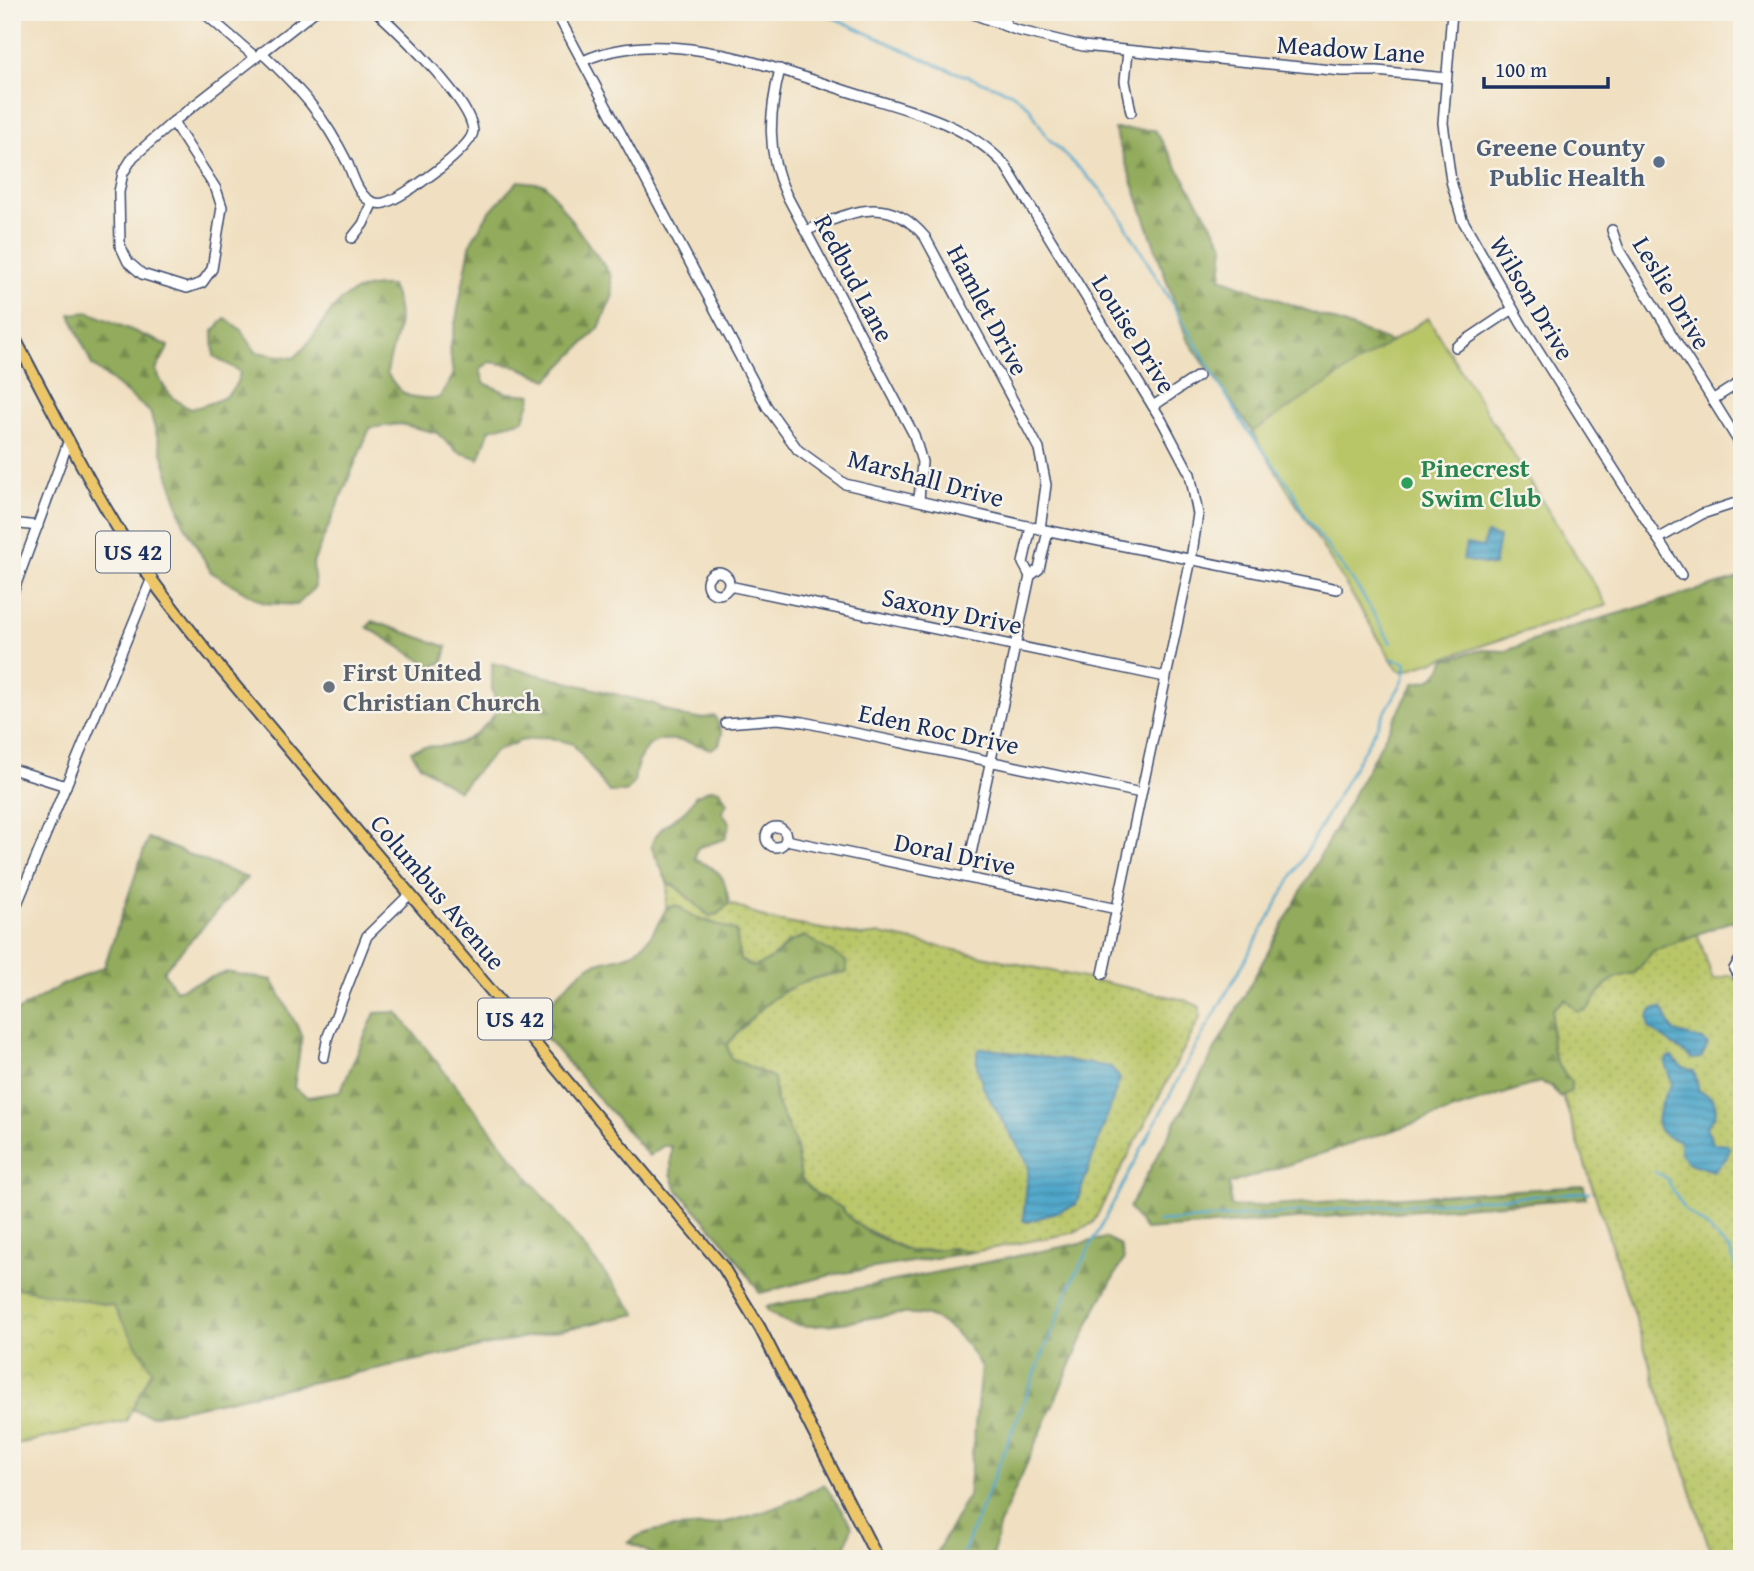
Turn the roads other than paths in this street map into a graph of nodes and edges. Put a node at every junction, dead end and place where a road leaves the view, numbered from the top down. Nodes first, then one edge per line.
1 (203, 12) edge
2 (313, 12) edge
3 (377, 12) edge
4 (556, 12) edge
5 (968, 12) edge
6 (1007, 12) edge
7 (1452, 12) edge
8 (1005, 26) junction
9 (1128, 51) junction
10 (258, 54) junction
11 (583, 61) junction
12 (780, 69) junction
13 (1446, 78) junction
14 (1131, 111) dead end
15 (173, 122) junction
16 (373, 202) junction
17 (805, 230) junction
18 (1612, 230) dead end
19 (352, 238) dead end
20 (1513, 309) junction
21 (12, 333) edge
22 (1456, 347) dead end
23 (1198, 376) dead end
24 (1742, 381) edge
25 (1712, 400) junction
26 (1153, 406) junction
27 (69, 440) junction
28 (1742, 447) edge
29 (919, 500) junction
30 (1742, 501) edge
31 (12, 523) edge
32 (38, 526) junction
33 (1040, 529) junction
34 (1658, 539) junction
35 (1191, 559) junction
36 (1681, 575) dead end
37 (1030, 576) junction
38 (152, 578) junction
39 (729, 586) dead end
40 (1337, 589) dead end
41 (12, 595) edge
42 (1015, 645) junction
43 (1165, 677) junction
44 (726, 723) dead end
45 (990, 761) junction
46 (12, 769) edge
47 (66, 786) junction
48 (1141, 793) junction
49 (786, 839) dead end
50 (966, 877) junction
51 (410, 894) junction
52 (16, 897) edge
53 (1117, 909) junction
54 (12, 916) edge
55 (1742, 956) edge
56 (1103, 974) dead end
57 (1742, 982) edge
58 (324, 1057) dead end
59 (878, 1559) edge

1 - 10 street
2 - 10 street
3 - 16 street
4 - 11 street, Marshall Drive
5 - 8 street, Meadow Lane
6 - 8 street
7 - 13 street, Wilson Drive
8 - 9 street, Meadow Lane
9 - 13 street, Meadow Lane
9 - 14 street
10 - 15 street
10 - 16 street
11 - 12 street, Louise Drive
11 - 29 street, Marshall Drive
12 - 17 street, Redbud Lane
12 - 26 street, Louise Drive
13 - 20 street, Wilson Drive
15 - 15 street
16 - 19 street
17 - 29 street, Redbud Lane
17 - 33 street, Hamlet Drive
18 - 25 street, Leslie Drive
20 - 22 street
20 - 34 street, Wilson Drive
21 - 27 main road, US 42
23 - 26 street
24 - 25 street
25 - 28 street, Leslie Drive
26 - 35 street, Louise Drive
27 - 32 street
27 - 38 main road, US 42
29 - 33 street, Marshall Drive
30 - 34 street
31 - 32 street
32 - 41 street
33 - 35 street, Marshall Drive
33 - 37 street, Hamlet Drive
33 - 37 street, Hamlet Drive
34 - 36 street, Wilson Drive
35 - 40 street, Marshall Drive
35 - 43 street, Louise Drive
37 - 42 street, Hamlet Drive
38 - 47 street
38 - 51 main road, Columbus Avenue / US 42
39 - 42 street, Saxony Drive
42 - 43 street, Saxony Drive
42 - 45 street, Hamlet Drive
43 - 48 street, Louise Drive
44 - 45 street, Eden Roc Drive
45 - 48 street, Eden Roc Drive
45 - 50 street, Hamlet Drive
46 - 47 street
47 - 52 street
48 - 53 street, Louise Drive
49 - 50 street, Doral Drive
50 - 53 street, Doral Drive
51 - 58 street
51 - 59 main road, Columbus Avenue / US 42
52 - 54 street
53 - 56 street, Louise Drive
55 - 57 street

